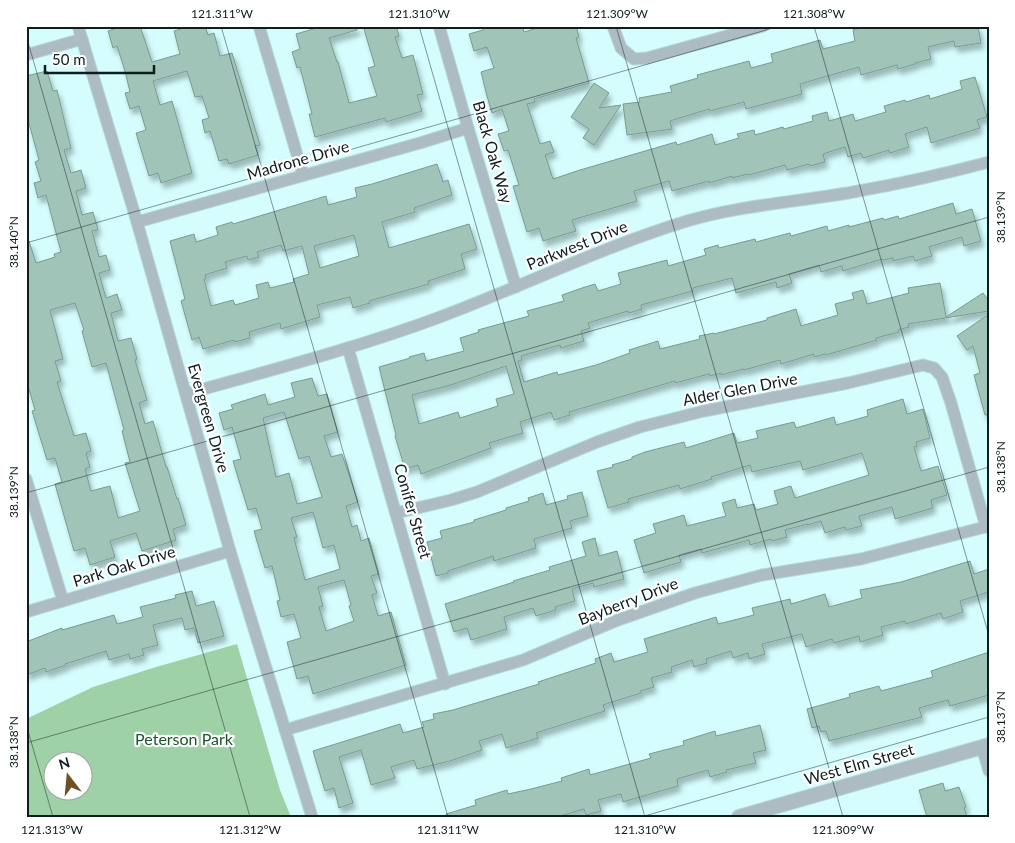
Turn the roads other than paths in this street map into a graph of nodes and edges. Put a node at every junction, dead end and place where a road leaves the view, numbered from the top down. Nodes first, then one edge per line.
1 (78, 26) edge
2 (259, 26) edge
3 (440, 26) edge
4 (613, 26) edge
5 (763, 26) edge
6 (82, 39) junction
7 (26, 55) edge
8 (468, 128) junction
9 (989, 162) edge
10 (303, 175) junction
11 (137, 222) junction
12 (516, 287) junction
13 (348, 348) junction
14 (186, 394) junction
15 (26, 479) edge
16 (396, 513) junction
17 (987, 527) edge
18 (230, 550) junction
19 (63, 601) junction
20 (26, 612) edge
21 (445, 684) junction
22 (285, 730) junction
23 (986, 746) edge
24 (989, 772) edge
25 (312, 817) edge
26 (740, 817) edge

1 - 6 street, Evergreen Drive
2 - 10 street
3 - 8 street, Black Oak Way
4 - 5 street
6 - 7 street
6 - 11 street, Evergreen Drive
8 - 10 street, Madrone Drive
8 - 12 street, Black Oak Way
9 - 12 street, Parkwest Drive
10 - 11 street, Madrone Drive
11 - 14 street, Evergreen Drive
12 - 13 street, Parkwest Drive
13 - 14 street, Parkwest Drive
13 - 16 street, Conifer Street
14 - 18 street, Evergreen Drive
15 - 19 street
16 - 17 street, Alder Glen Drive
16 - 21 street, Conifer Street
17 - 21 street, Bayberry Drive
18 - 19 street, Park Oak Drive
18 - 22 street, Evergreen Drive
19 - 20 street, Park Oak Drive
21 - 22 street, Bayberry Drive
22 - 25 street, Evergreen Drive
23 - 24 street
23 - 26 street, West Elm Street

